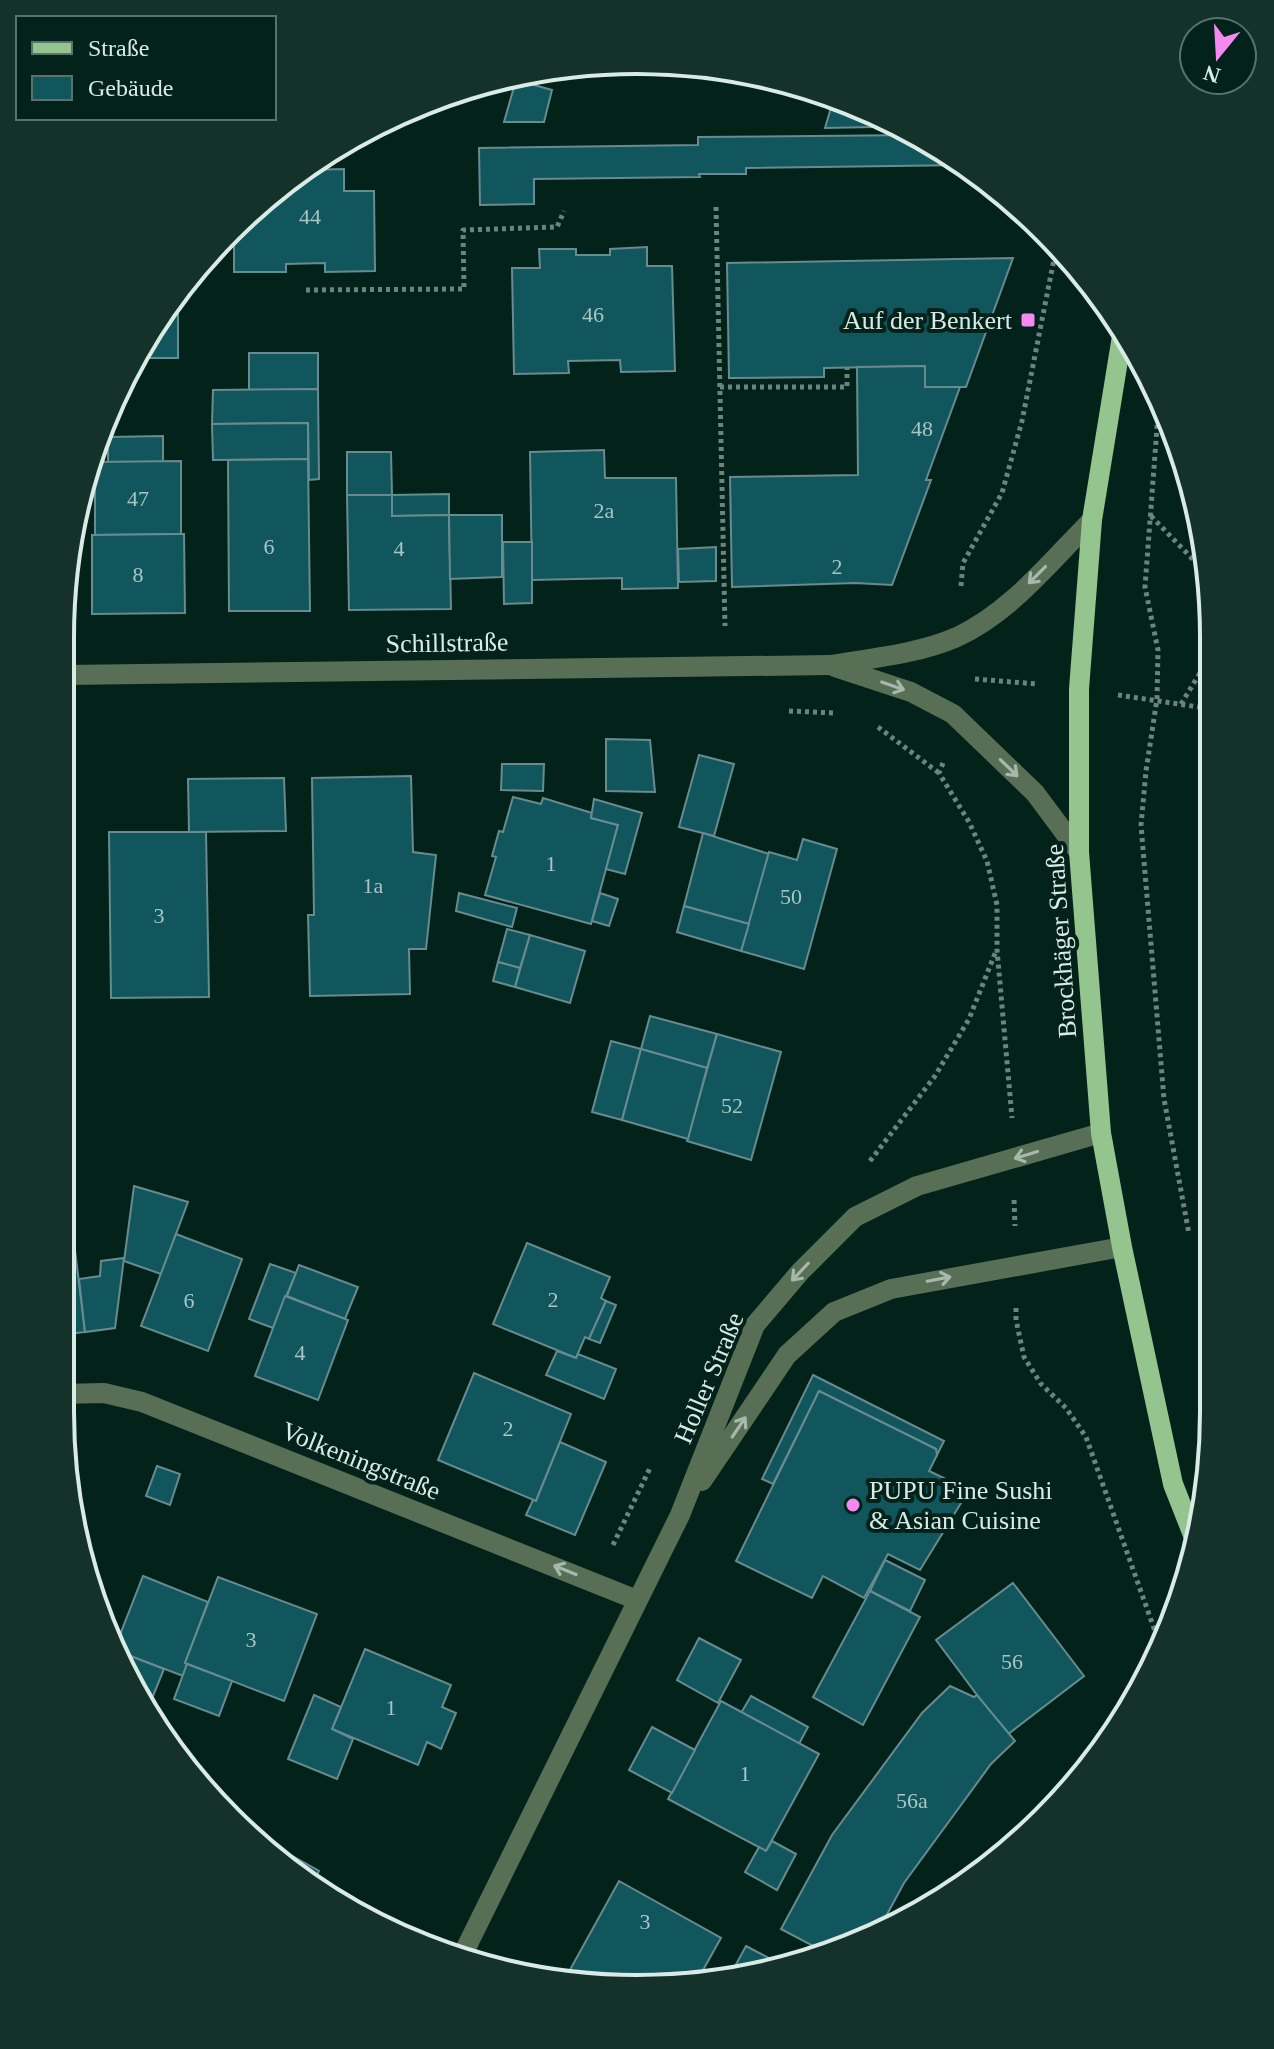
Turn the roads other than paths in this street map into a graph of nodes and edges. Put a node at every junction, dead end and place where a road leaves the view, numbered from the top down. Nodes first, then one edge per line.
1 (1120, 348) edge
2 (1092, 520) junction
3 (831, 665) junction
4 (74, 675) edge
5 (1079, 852) junction
6 (1101, 1133) junction
7 (1122, 1247) junction
8 (74, 1394) edge
9 (680, 1515) junction
10 (1189, 1524) edge
11 (637, 1600) junction
12 (466, 1948) edge

1 - 2 main road, Brockhäger Straße
2 -> 3 street, Schillstraße
2 - 5 main road, Brockhäger Straße
3 - 4 street, Schillstraße
3 -> 5 street, Schillstraße
5 - 6 main road, Brockhäger Straße
6 - 7 main road, Brockhäger Straße
6 -> 9 street, Holler Straße
9 -> 7 street, Holler Straße
7 - 10 main road, Brockhäger Straße
11 -> 8 street, Volkeningstraße
9 - 11 street, Holler Straße
11 - 12 street, Holler Straße

